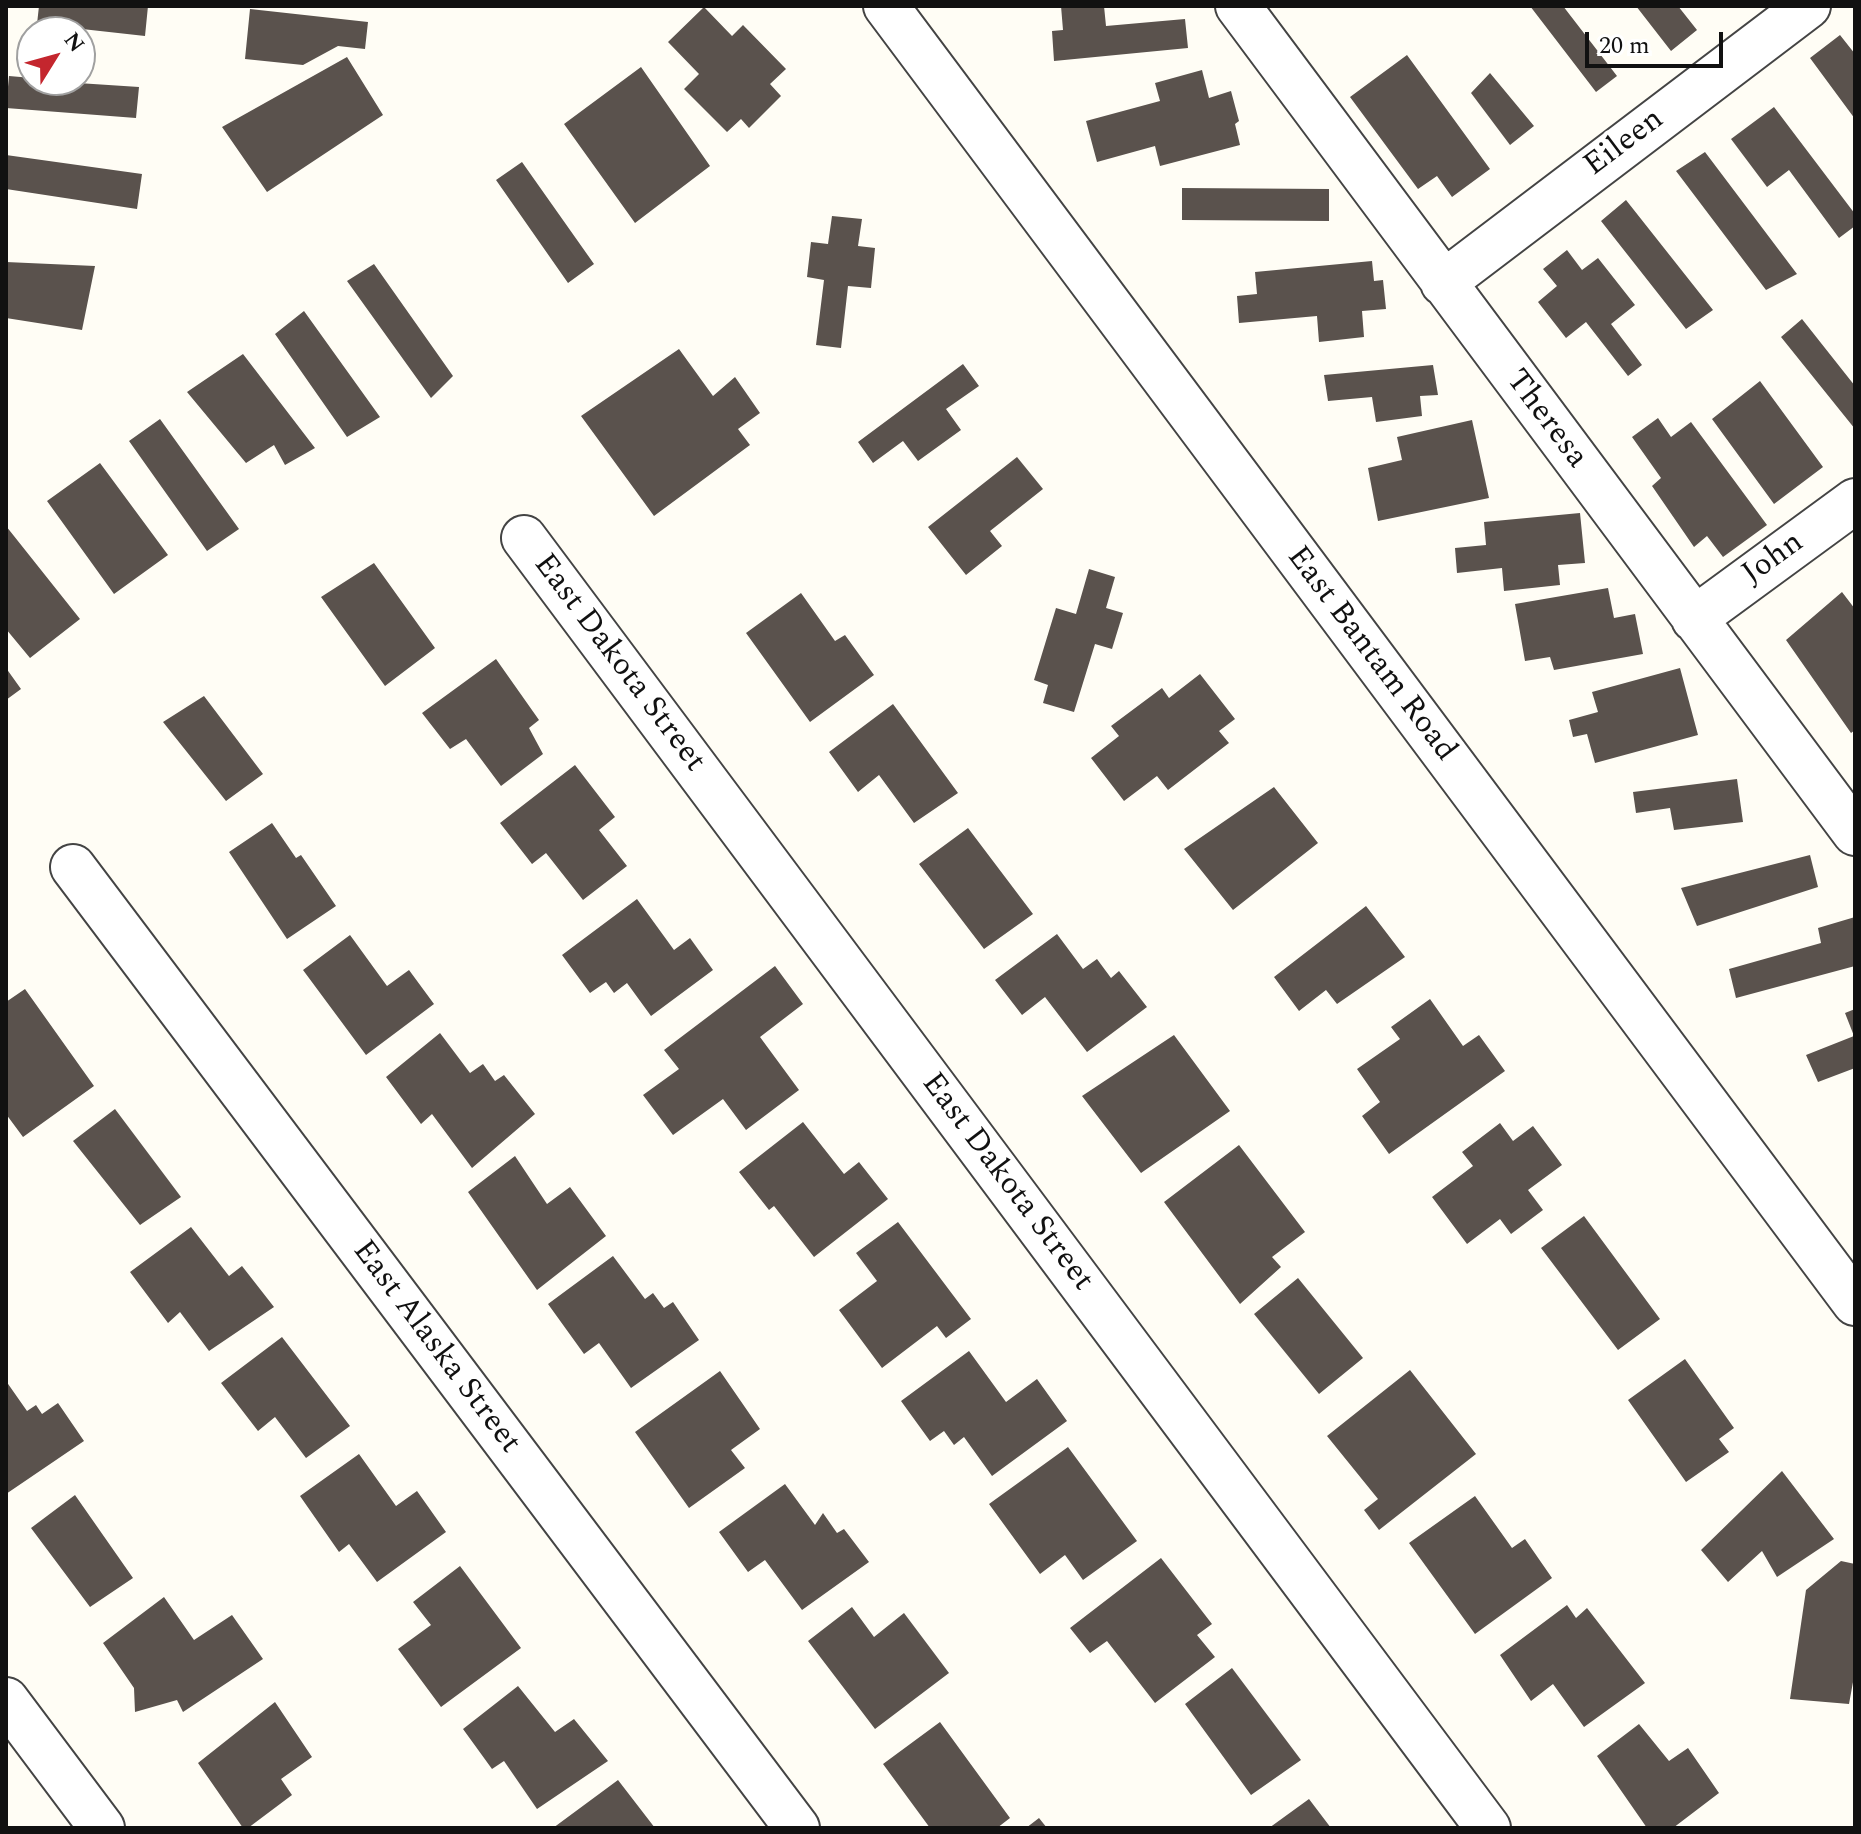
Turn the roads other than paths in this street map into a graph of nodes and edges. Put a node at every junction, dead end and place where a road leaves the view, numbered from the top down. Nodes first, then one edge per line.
1 (886, 6) edge
2 (1238, 6) edge
3 (1808, 6) edge
4 (1443, 283) junction
5 (1855, 501) edge
6 (524, 538) dead end
7 (1694, 619) junction
8 (1855, 833) edge
9 (73, 867) dead end
10 (1855, 1303) edge
11 (6, 1700) edge
12 (102, 1828) edge
13 (797, 1828) edge
14 (1488, 1828) edge

1 - 10 street, East Bantam Road
2 - 4 street, Theresa
3 - 4 street, Eileen
4 - 7 street, Theresa
5 - 7 street, John
6 - 14 street, East Dakota Street
7 - 8 street, Theresa
9 - 13 street, East Alaska Street
11 - 12 street

